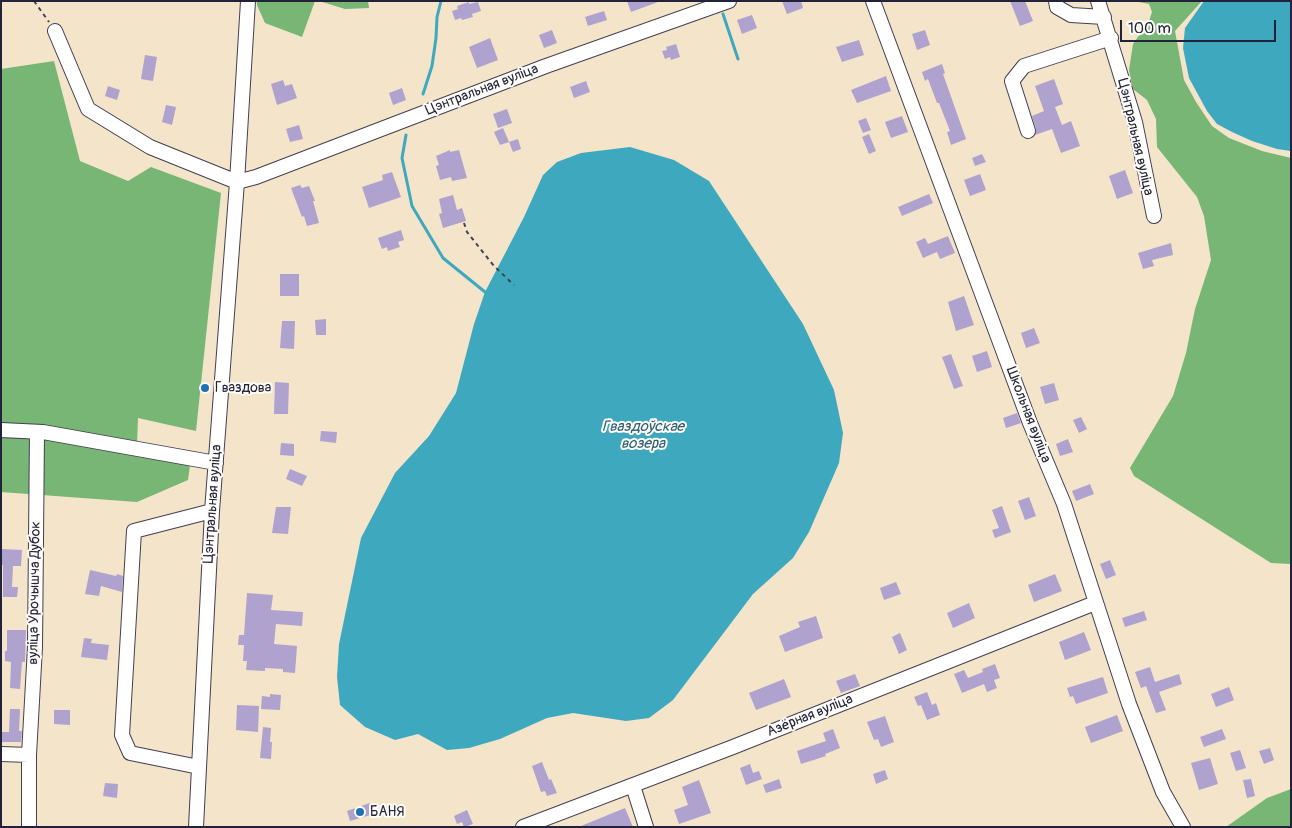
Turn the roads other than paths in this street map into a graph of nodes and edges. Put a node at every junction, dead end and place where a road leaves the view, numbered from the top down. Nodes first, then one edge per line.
1 (248, 1) edge
2 (729, 1) edge
3 (873, 1) edge
4 (1056, 1) edge
5 (1098, 1) edge
6 (1104, 17) junction
7 (55, 31) road end
8 (1111, 38) junction
9 (1028, 131) dead end
10 (237, 182) junction
11 (1154, 216) dead end
12 (1, 430) edge
13 (37, 432) junction
14 (216, 463) junction
15 (212, 511) junction
16 (1095, 603) junction
17 (1, 754) edge
18 (30, 755) junction
19 (199, 767) junction
20 (633, 786) junction
21 (29, 827) edge
22 (196, 827) edge
23 (523, 827) edge
24 (646, 827) edge
25 (1183, 827) edge

1 - 10 street, Цэнтральная вуліца
2 - 10 street, Цэнтральная вуліца
3 - 16 street, Школьная вуліца
4 - 6 street
5 - 6 street, Цэнтральная вуліца
6 - 8 street, Цэнтральная вуліца
7 - 10 street
8 - 9 street
8 - 11 street, Цэнтральная вуліца
10 - 14 street, Цэнтральная вуліца
12 - 13 street
13 - 14 street
13 - 18 street, вуліца Урочышча Дубок
14 - 15 street, Цэнтральная вуліца
15 - 19 street, Цэнтральная вуліца
15 - 19 street
16 - 20 street, Азёрная вуліца
16 - 25 street, Школьная вуліца
17 - 18 street
18 - 21 street, вуліца Урочышча Дубок
19 - 22 street, Цэнтральная вуліца
20 - 23 street, Азёрная вуліца
20 - 24 street

